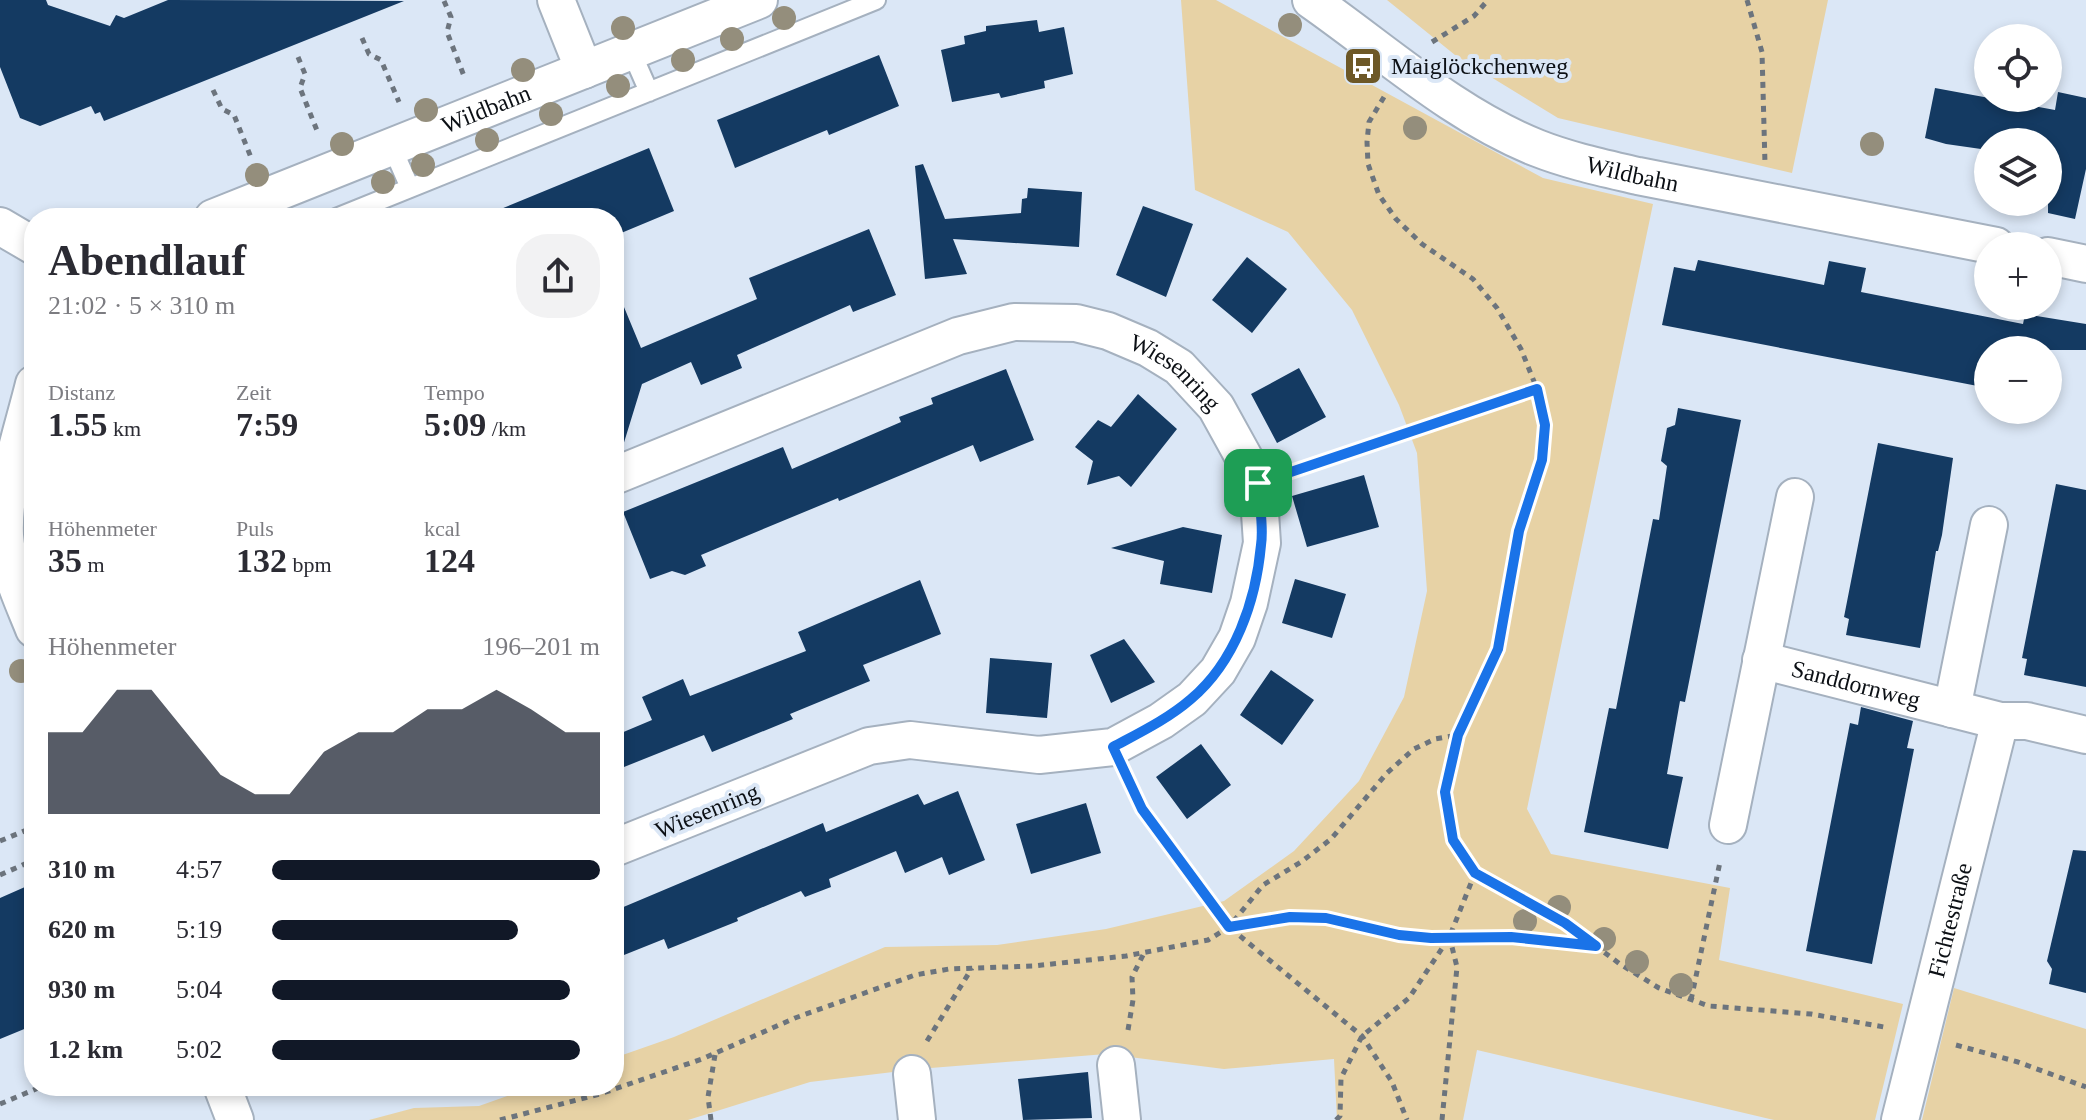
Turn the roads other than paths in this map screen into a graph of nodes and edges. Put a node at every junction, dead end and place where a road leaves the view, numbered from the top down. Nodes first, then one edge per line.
1 (556, 0) edge
2 (759, 0) edge
3 (1311, 0) edge
4 (867, 1) edge
5 (631, 51) junction
6 (584, 70) junction
7 (649, 92) junction
8 (392, 147) junction
9 (410, 188) junction
10 (238, 208) edge
11 (361, 208) edge
12 (0, 226) edge
13 (24, 240) edge
14 (1974, 242) edge
15 (2062, 259) edge
16 (2086, 264) edge
17 (24, 426) edge
18 (624, 472) edge
19 (1795, 497) dead end
20 (1989, 525) dead end
21 (24, 603) edge
22 (1761, 660) junction
23 (1952, 709) junction
24 (2000, 721) junction
25 (2086, 735) edge
26 (1728, 825) road end
27 (624, 844) edge
28 (1116, 1065) road end
29 (912, 1074) road end
30 (226, 1096) edge
31 (235, 1120) edge
32 (917, 1120) edge
33 (1122, 1120) edge
34 (1900, 1120) edge

1 - 6 street
2 - 5 street, Wildbahn
3 - 14 street, Wildbahn
4 - 7 lane
5 - 6 street, Wildbahn
5 - 7 lane
6 - 8 street, Wildbahn
7 - 9 lane
8 - 9 lane
8 - 10 street, Wildbahn
9 - 11 lane
12 - 13 street
15 - 16 street
17 - 21 street
18 - 27 street, Wiesenring
19 - 22 street, Sanddornweg
20 - 23 street, Sanddornweg
22 - 23 street, Sanddornweg
22 - 26 street, Sanddornweg
23 - 24 street, Sanddornweg
24 - 25 street, Sanddornweg
24 - 34 street, Fichtestraße
28 - 33 street
29 - 32 street
30 - 31 street

